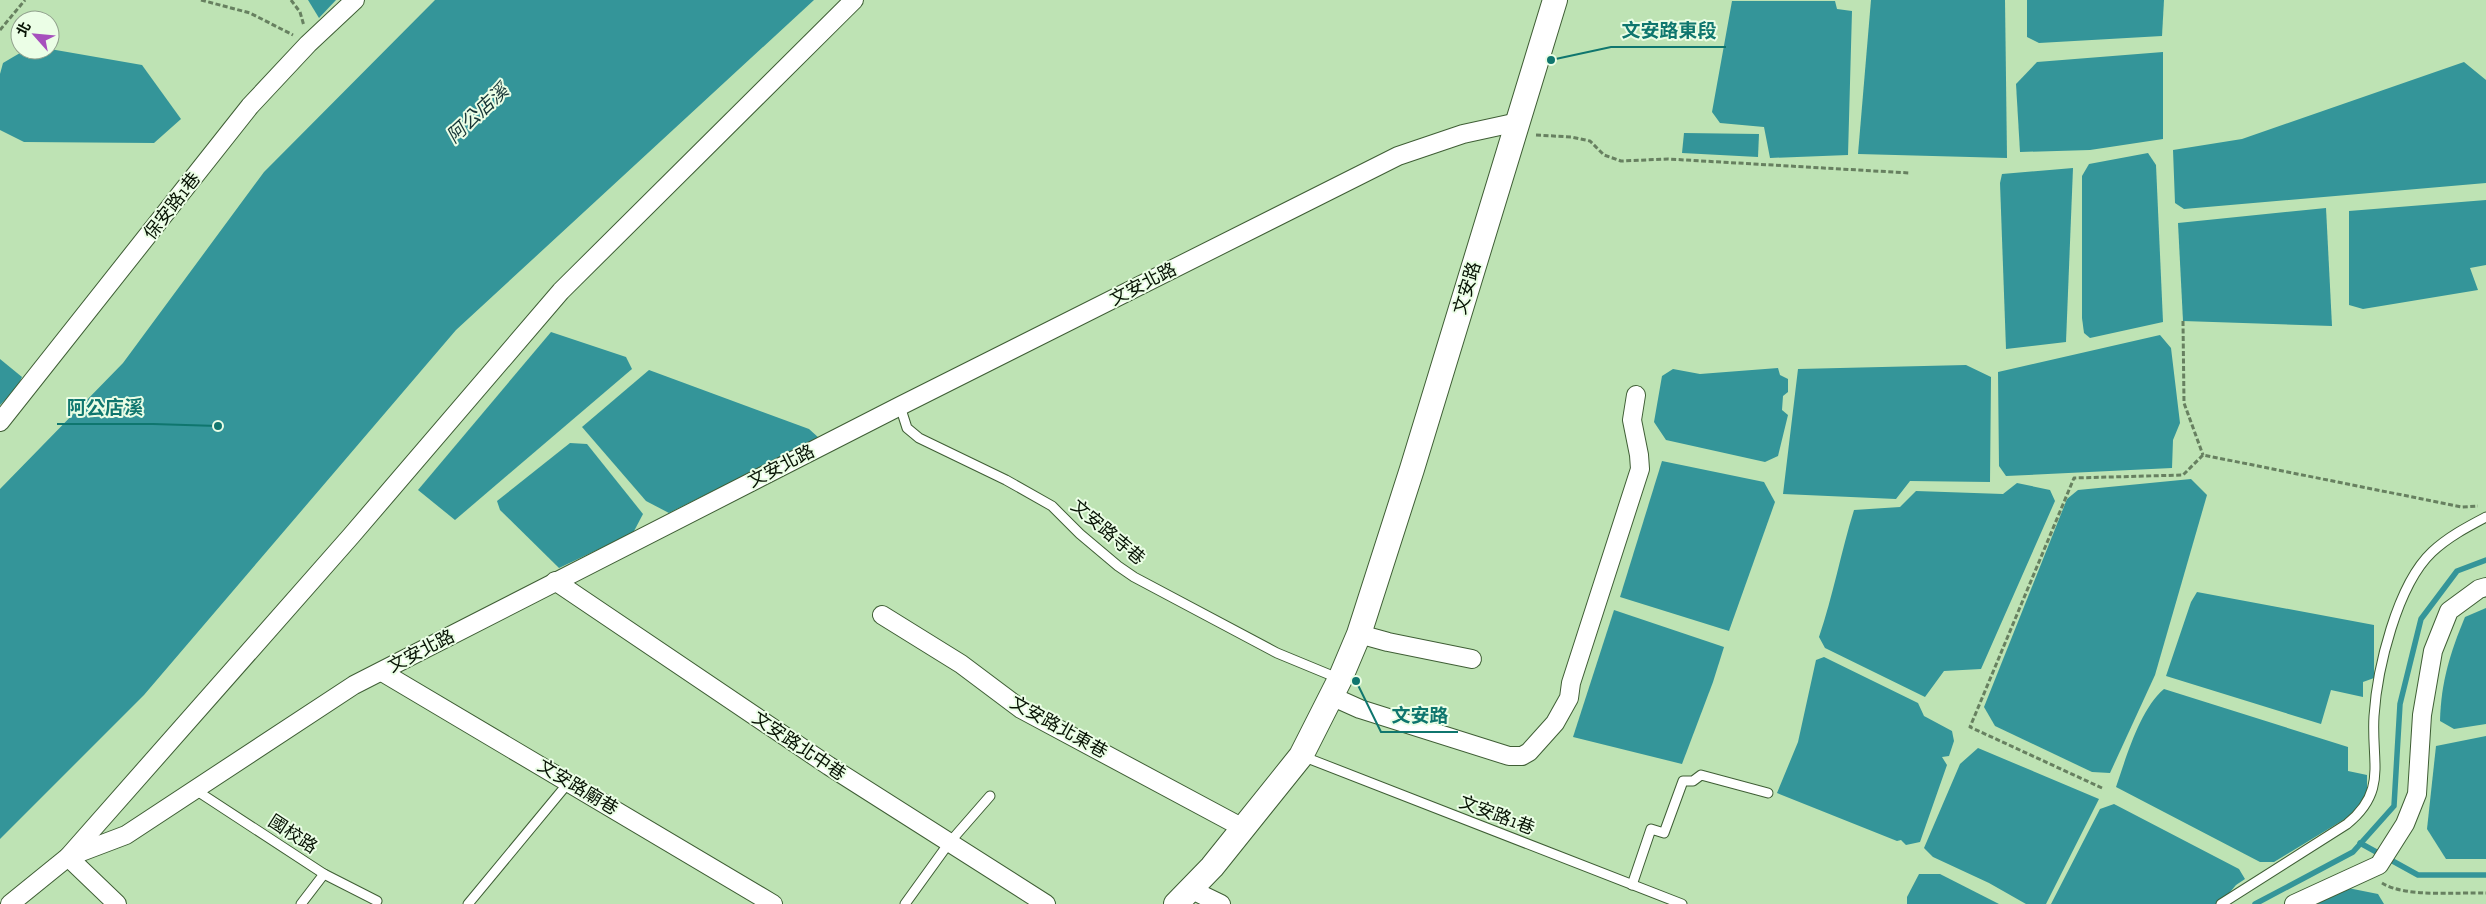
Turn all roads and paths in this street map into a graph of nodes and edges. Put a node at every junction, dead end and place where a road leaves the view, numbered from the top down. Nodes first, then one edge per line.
1 (25, 0) edge
2 (201, 0) edge
3 (291, 0) edge
4 (356, 0) edge
5 (854, 0) edge
6 (1555, 0) edge
7 (0, 30) edge
8 (308, 44) junction
9 (1516, 128) junction
10 (1910, 173) dead end
11 (2183, 321) dead end
12 (1636, 395) dead end
13 (900, 406) junction
14 (0, 422) edge
15 (2203, 456) junction
16 (2486, 505) edge
17 (2486, 517) edge
18 (556, 581) junction
19 (2486, 587) edge
20 (882, 615) dead end
21 (1358, 634) junction
22 (1472, 659) dead end
23 (382, 672) junction
24 (1335, 688) junction
25 (1301, 756) junction
26 (570, 782) junction
27 (2102, 788) dead end
28 (194, 789) junction
29 (1768, 793) dead end
30 (990, 796) dead end
31 (1244, 828) junction
32 (949, 843) junction
33 (68, 857) junction
34 (2371, 868) junction
35 (324, 874) junction
36 (1632, 885) junction
37 (2486, 893) edge
38 (1183, 897) edge
39 (377, 903) edge
40 (10, 904) edge
41 (118, 904) edge
42 (301, 904) edge
43 (468, 904) edge
44 (772, 904) edge
45 (905, 904) edge
46 (1046, 904) edge
47 (1221, 904) edge
48 (1682, 904) edge
49 (2221, 904) edge
50 (2294, 904) edge

1 - 7 path
2 - 8 path
3 - 8 path
4 - 8 street, 保安路1巷
5 - 33 street
6 - 9 street, 文安路
8 - 14 street, 保安路1巷
9 - 10 path
9 - 13 street, 文安北路
9 - 21 street, 文安路
11 - 15 path
12 - 24 street
13 - 18 street, 文安北路
13 - 24 lane, 文安路寺巷
15 - 16 path
15 - 27 path
17 - 49 lane
18 - 23 street, 文安北路
18 - 32 street, 文安路北中巷
19 - 34 street
20 - 31 street, 文安路北東巷
21 - 22 street
21 - 24 street, 文安路
23 - 26 street, 文安路廟巷
23 - 28 street, 文安北路
24 - 25 street, 文安路
25 - 31 street, 文安路
25 - 36 lane, 文安路1巷
26 - 43 lane
26 - 44 street, 文安路廟巷
28 - 33 street, 文安北路
28 - 35 lane, 國校路
29 - 36 lane
30 - 32 lane
31 - 38 street, 文安路
32 - 45 lane
32 - 46 street, 文安路北中巷
33 - 40 street
33 - 41 street
34 - 37 path
34 - 50 street
35 - 39 lane, 國校路
35 - 42 lane
36 - 48 lane, 文安路1巷
38 - 47 street

